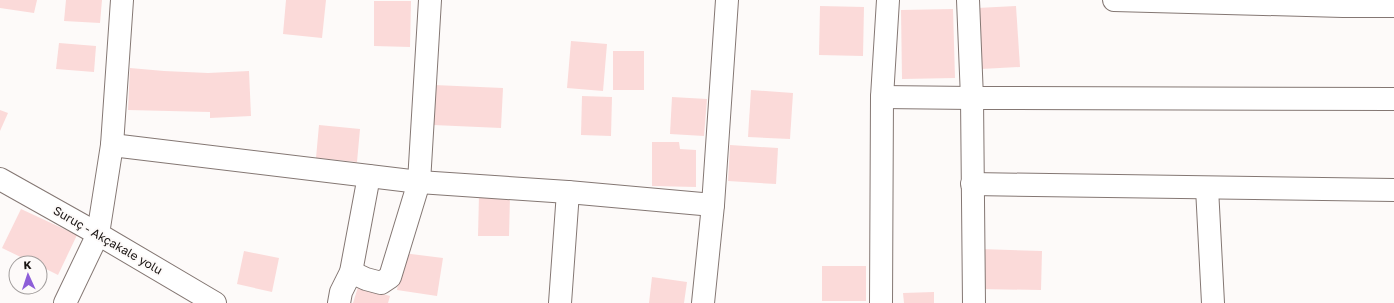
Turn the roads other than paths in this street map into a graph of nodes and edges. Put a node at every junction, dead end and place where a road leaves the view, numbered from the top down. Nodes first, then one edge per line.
1 (122, 0) edge
2 (430, 0) edge
3 (728, 0) edge
4 (888, 0) edge
5 (968, 0) edge
6 (1114, 0) edge
7 (1344, 3) edge
8 (1394, 6) edge
9 (882, 96) junction
10 (972, 98) junction
11 (1394, 99) edge
12 (112, 145) junction
13 (369, 176) junction
14 (0, 179) edge
15 (419, 182) junction
16 (972, 184) junction
17 (1208, 188) junction
18 (1394, 190) edge
19 (568, 192) junction
20 (712, 205) junction
21 (98, 234) junction
22 (351, 272) junction
23 (65, 303) edge
24 (215, 303) edge
25 (339, 303) edge
26 (560, 303) edge
27 (703, 303) edge
28 (881, 303) edge
29 (974, 303) edge
30 (1213, 303) edge

1 - 12 street
2 - 15 street
3 - 20 street
4 - 9 street
5 - 10 street
6 - 7 street
7 - 8 street
9 - 10 street
9 - 28 street
10 - 11 street
10 - 16 street
12 - 13 street
12 - 21 street
13 - 15 street
13 - 22 street
14 - 21 street, Suruç - Akçakale yolu
15 - 19 street
15 - 22 street
16 - 17 street
16 - 29 street
17 - 18 street
17 - 30 street
19 - 20 street
19 - 26 street
20 - 27 street
21 - 23 street
21 - 24 street, Suruç - Akçakale yolu
22 - 25 street

